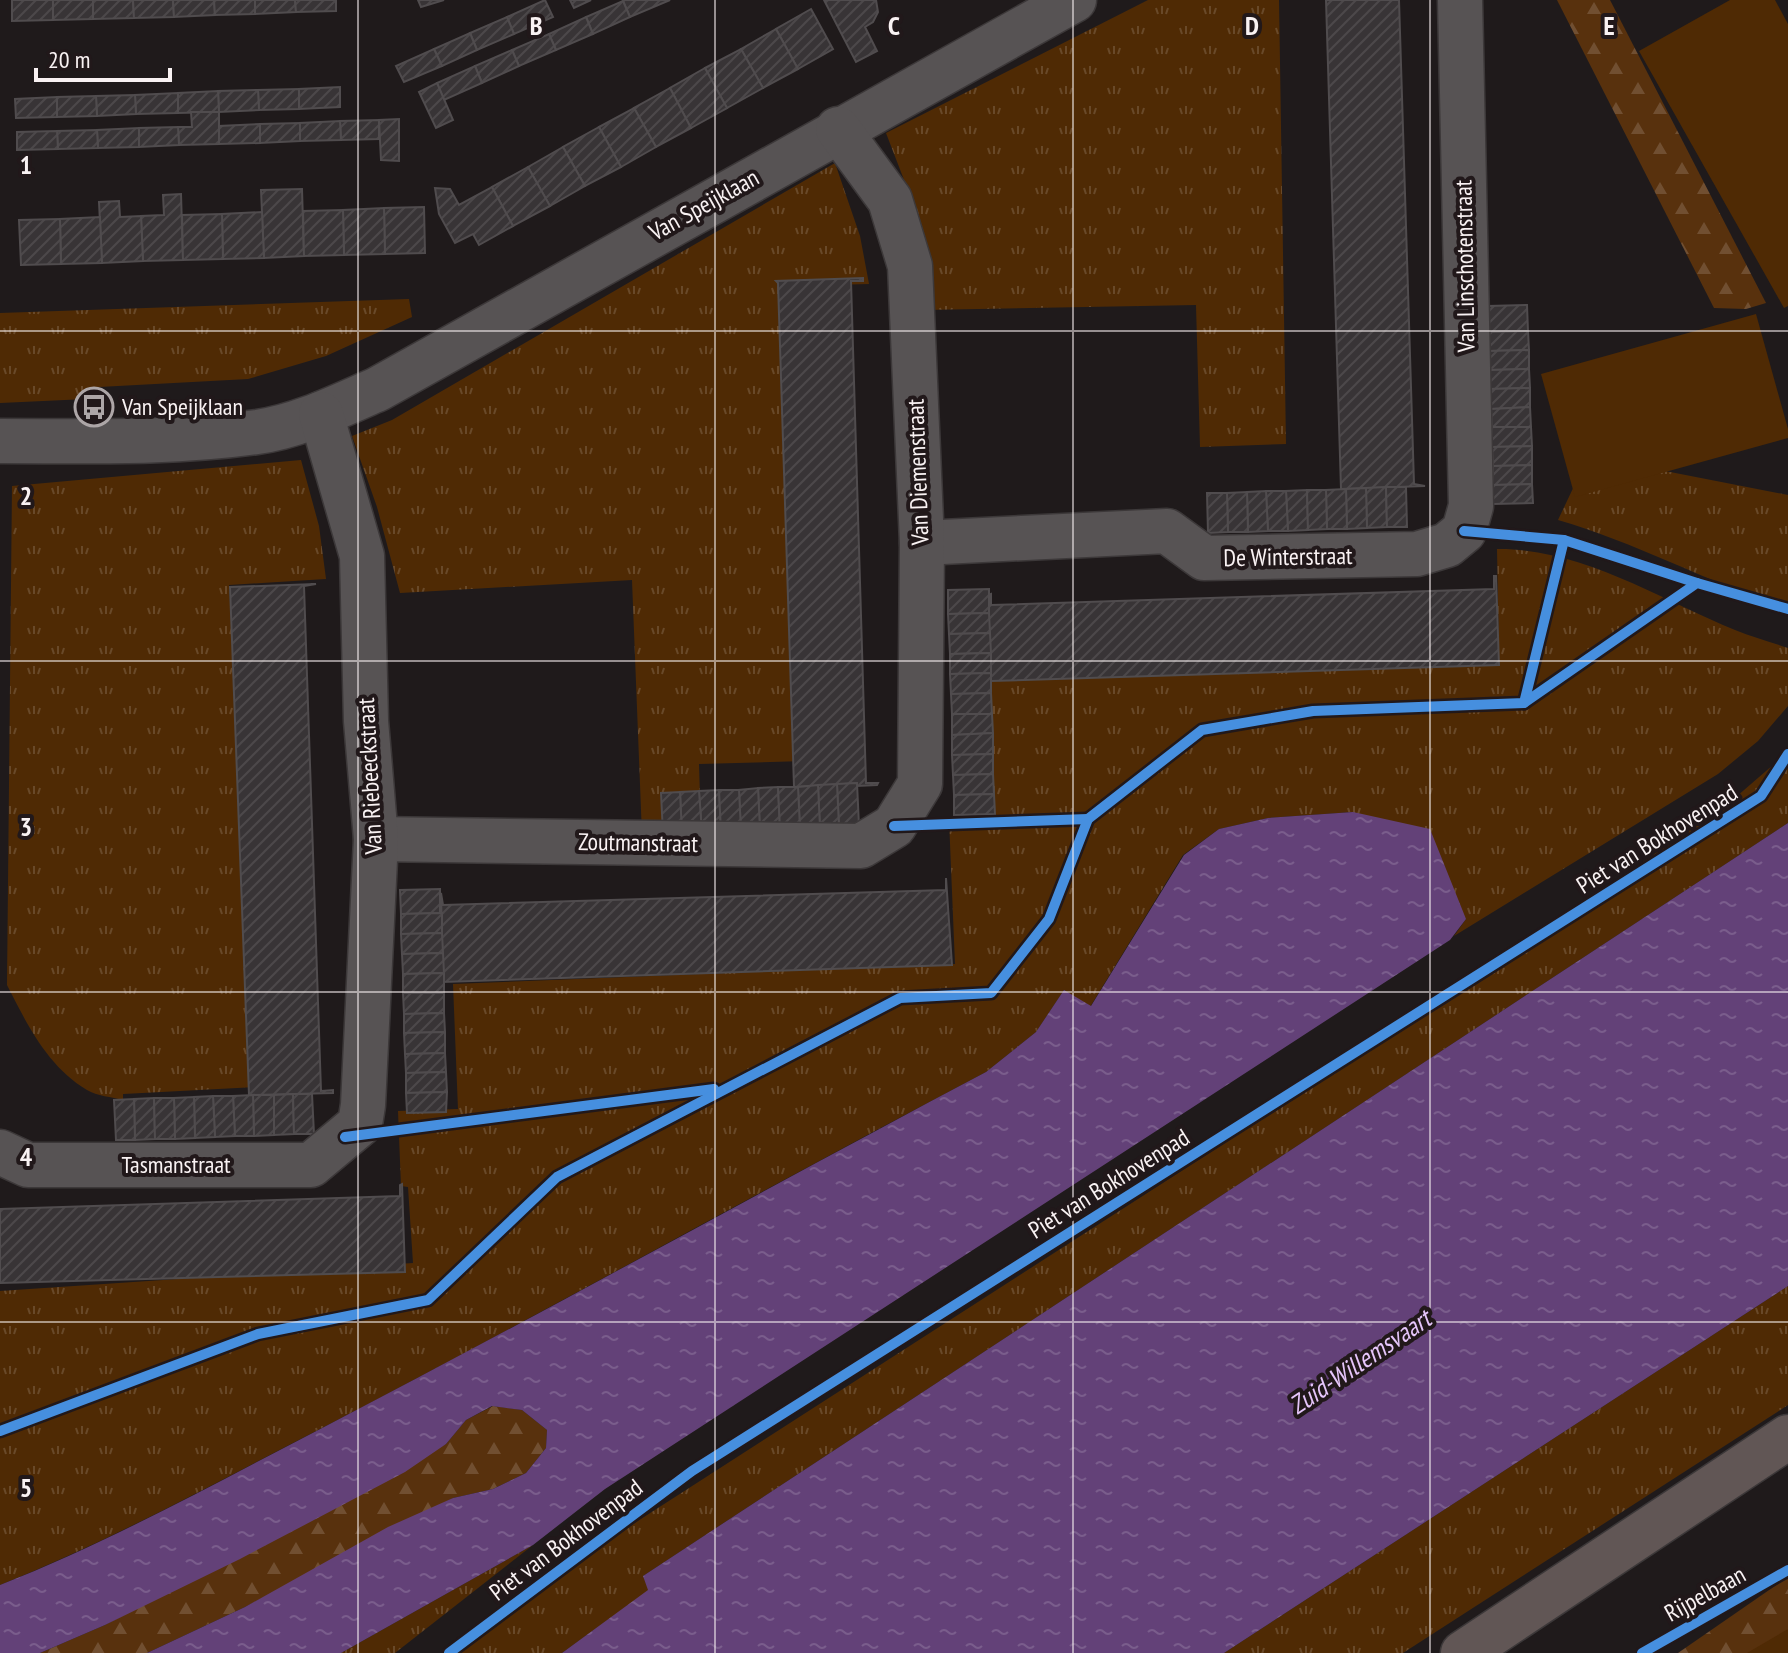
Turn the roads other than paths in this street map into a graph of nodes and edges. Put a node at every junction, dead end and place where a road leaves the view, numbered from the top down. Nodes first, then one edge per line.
1 (1074, 0) edge
2 (1460, 0) edge
3 (1024, 12) edge
4 (838, 129) junction
5 (321, 414) junction
6 (0, 441) edge
7 (1464, 531) joint
8 (922, 543) junction
9 (894, 826) joint
10 (376, 839) junction
11 (345, 1137) joint
12 (0, 1152) edge
13 (1788, 1437) edge
14 (1463, 1653) edge

1 - 3 street, Van Speijklaan
2 - 7 street, Van Linschotenstraat
3 - 4 street, Van Speijklaan
4 - 5 street, Van Speijklaan
4 - 8 street, Van Diemenstraat
5 - 6 street, Van Speijklaan
5 - 10 street, Van Riebeeckstraat
7 - 8 street, De Winterstraat
8 - 9 street, Van Diemenstraat
9 - 10 street, Zoutmanstraat
10 - 11 street, Van Riebeeckstraat
11 - 12 street, Tasmanstraat
13 - 14 main road

